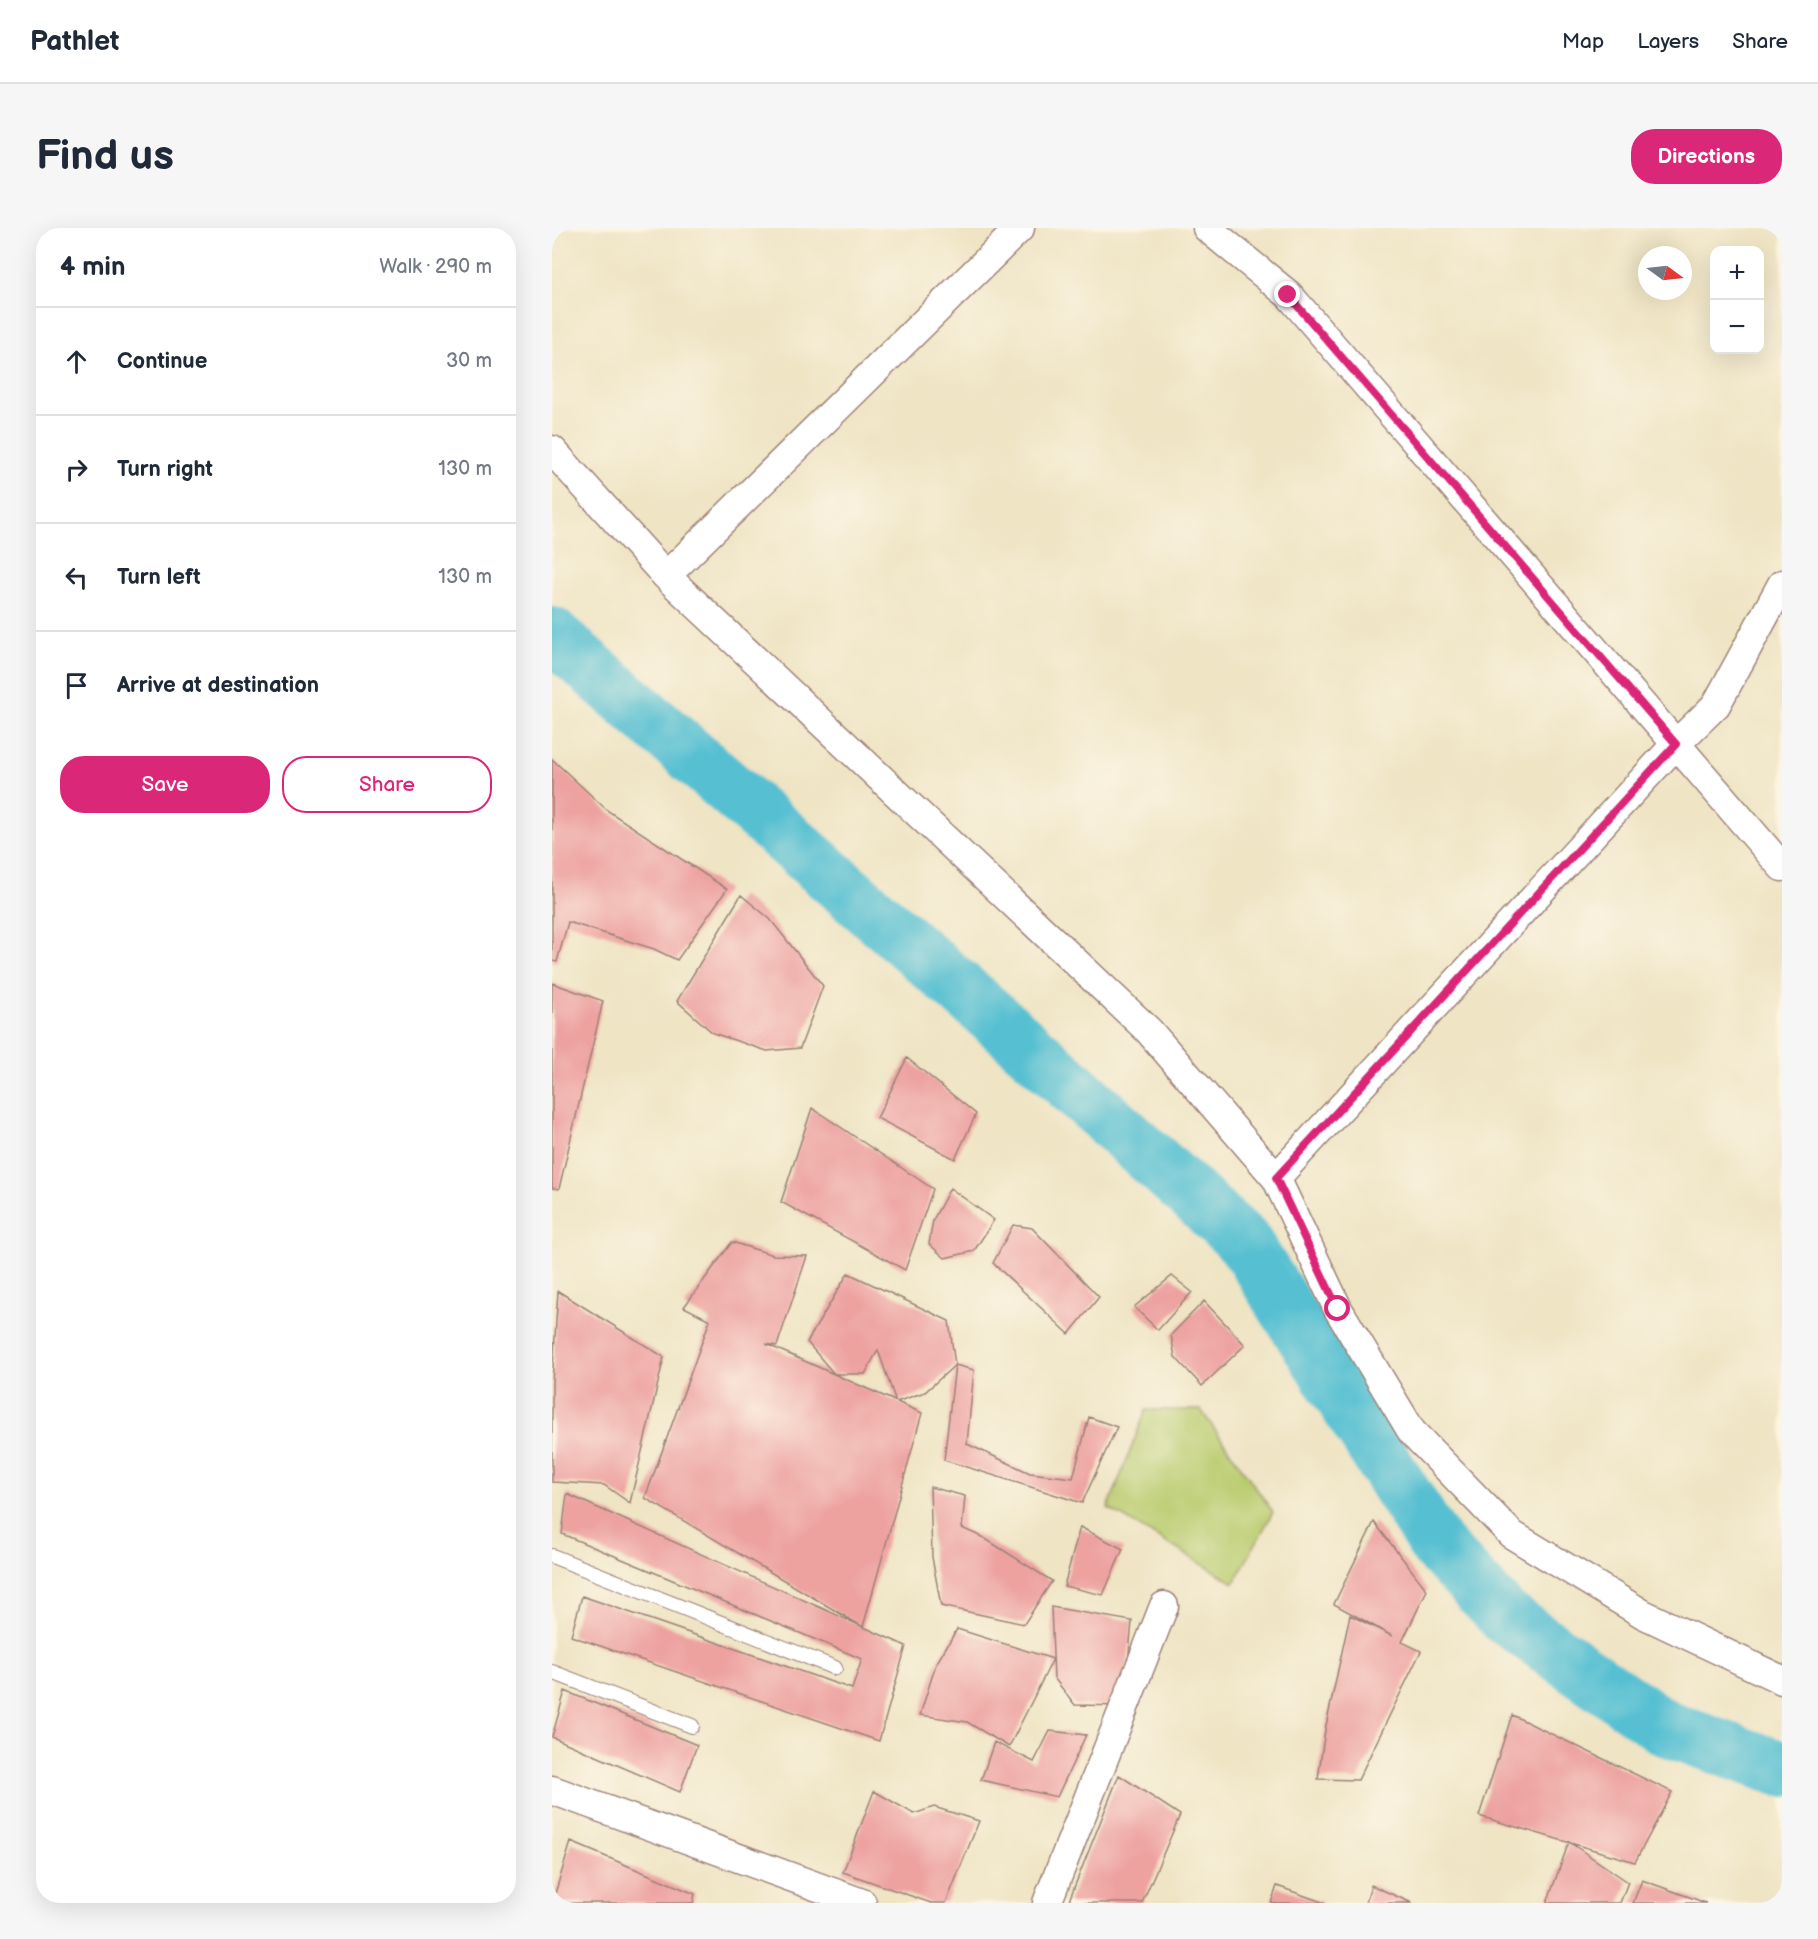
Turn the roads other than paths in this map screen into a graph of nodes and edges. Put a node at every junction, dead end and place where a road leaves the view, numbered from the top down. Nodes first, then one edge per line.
1 (1020, 228) edge
2 (1207, 228) edge
3 (552, 450) edge
4 (666, 576) junction
5 (1782, 584) edge
6 (1676, 744) junction
7 (1782, 867) edge
8 (1276, 1178) junction
9 (552, 1556) edge
10 (1164, 1606) dead end
11 (835, 1668) dead end
12 (552, 1672) edge
13 (1782, 1680) edge
14 (692, 1726) dead end
15 (552, 1790) edge
16 (862, 1903) edge
17 (1047, 1903) edge

1 - 4 street
2 - 6 street
3 - 4 street
4 - 8 street
5 - 6 street
6 - 7 street
6 - 8 street
8 - 13 street
9 - 11 lane
10 - 17 street
12 - 14 lane
15 - 16 street

